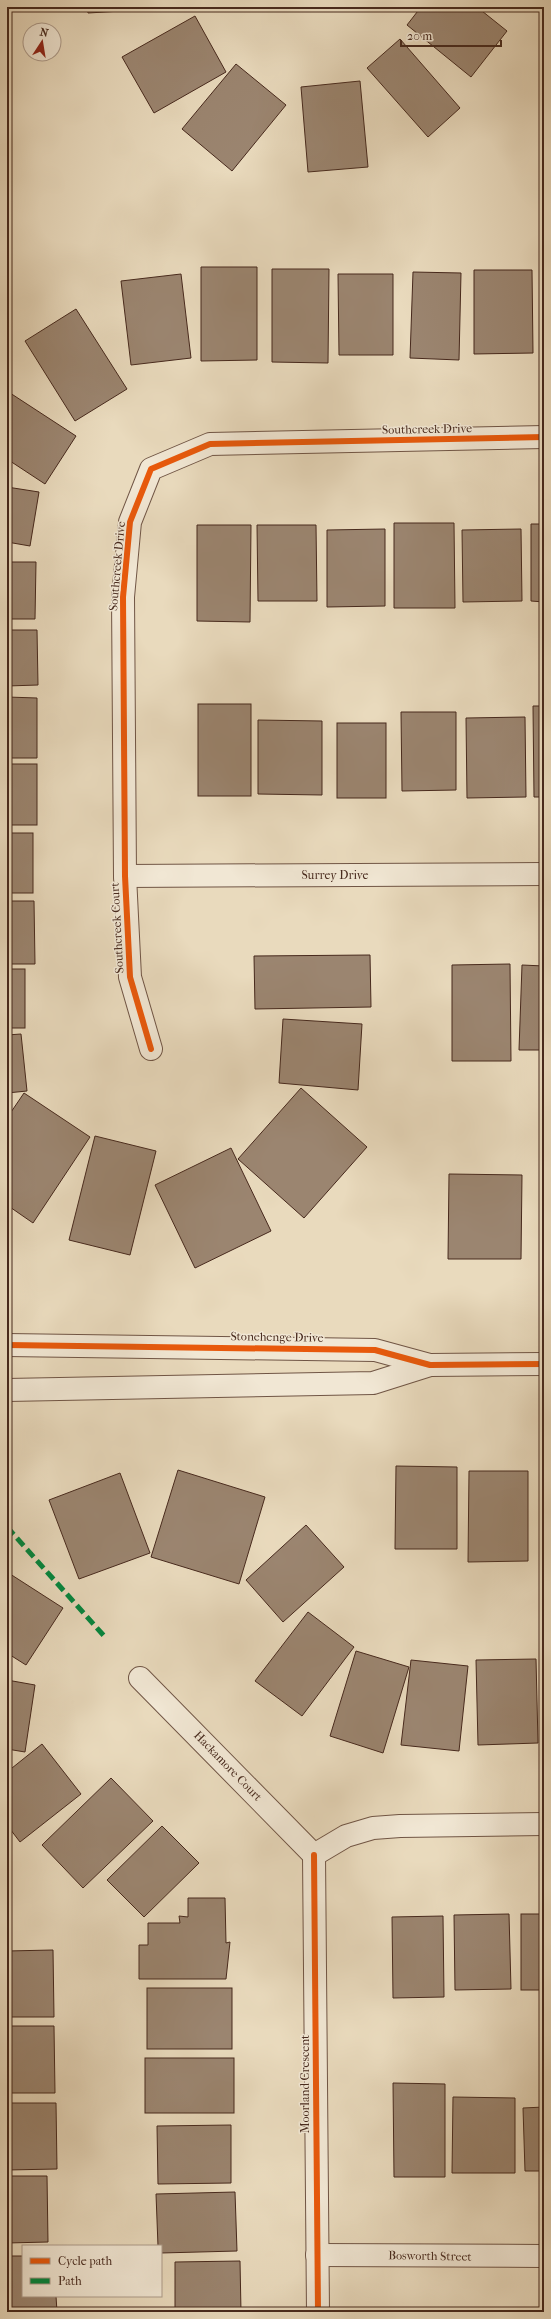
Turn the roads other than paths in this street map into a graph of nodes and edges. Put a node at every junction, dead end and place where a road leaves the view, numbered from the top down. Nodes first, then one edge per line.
1 (544, 437) edge
2 (544, 874) edge
3 (126, 876) junction
4 (151, 1049) dead end
5 (7, 1344) edge
6 (544, 1364) edge
7 (430, 1365) junction
8 (7, 1390) edge
9 (140, 1678) dead end
10 (544, 1824) edge
11 (314, 1855) junction
12 (317, 2255) junction
13 (544, 2256) edge
14 (318, 2312) edge

1 - 3 street, Southcreek Drive
2 - 3 street, Surrey Drive
3 - 4 street, Southcreek Court
5 - 7 street, Stonehenge Drive
6 - 7 street, Stonehenge Drive
7 - 8 street, Stonehenge Drive
9 - 11 street, Hackamore Court
10 - 11 street
11 - 12 street, Moorland Crescent
12 - 13 street, Bosworth Street
12 - 14 street, Moorland Crescent

